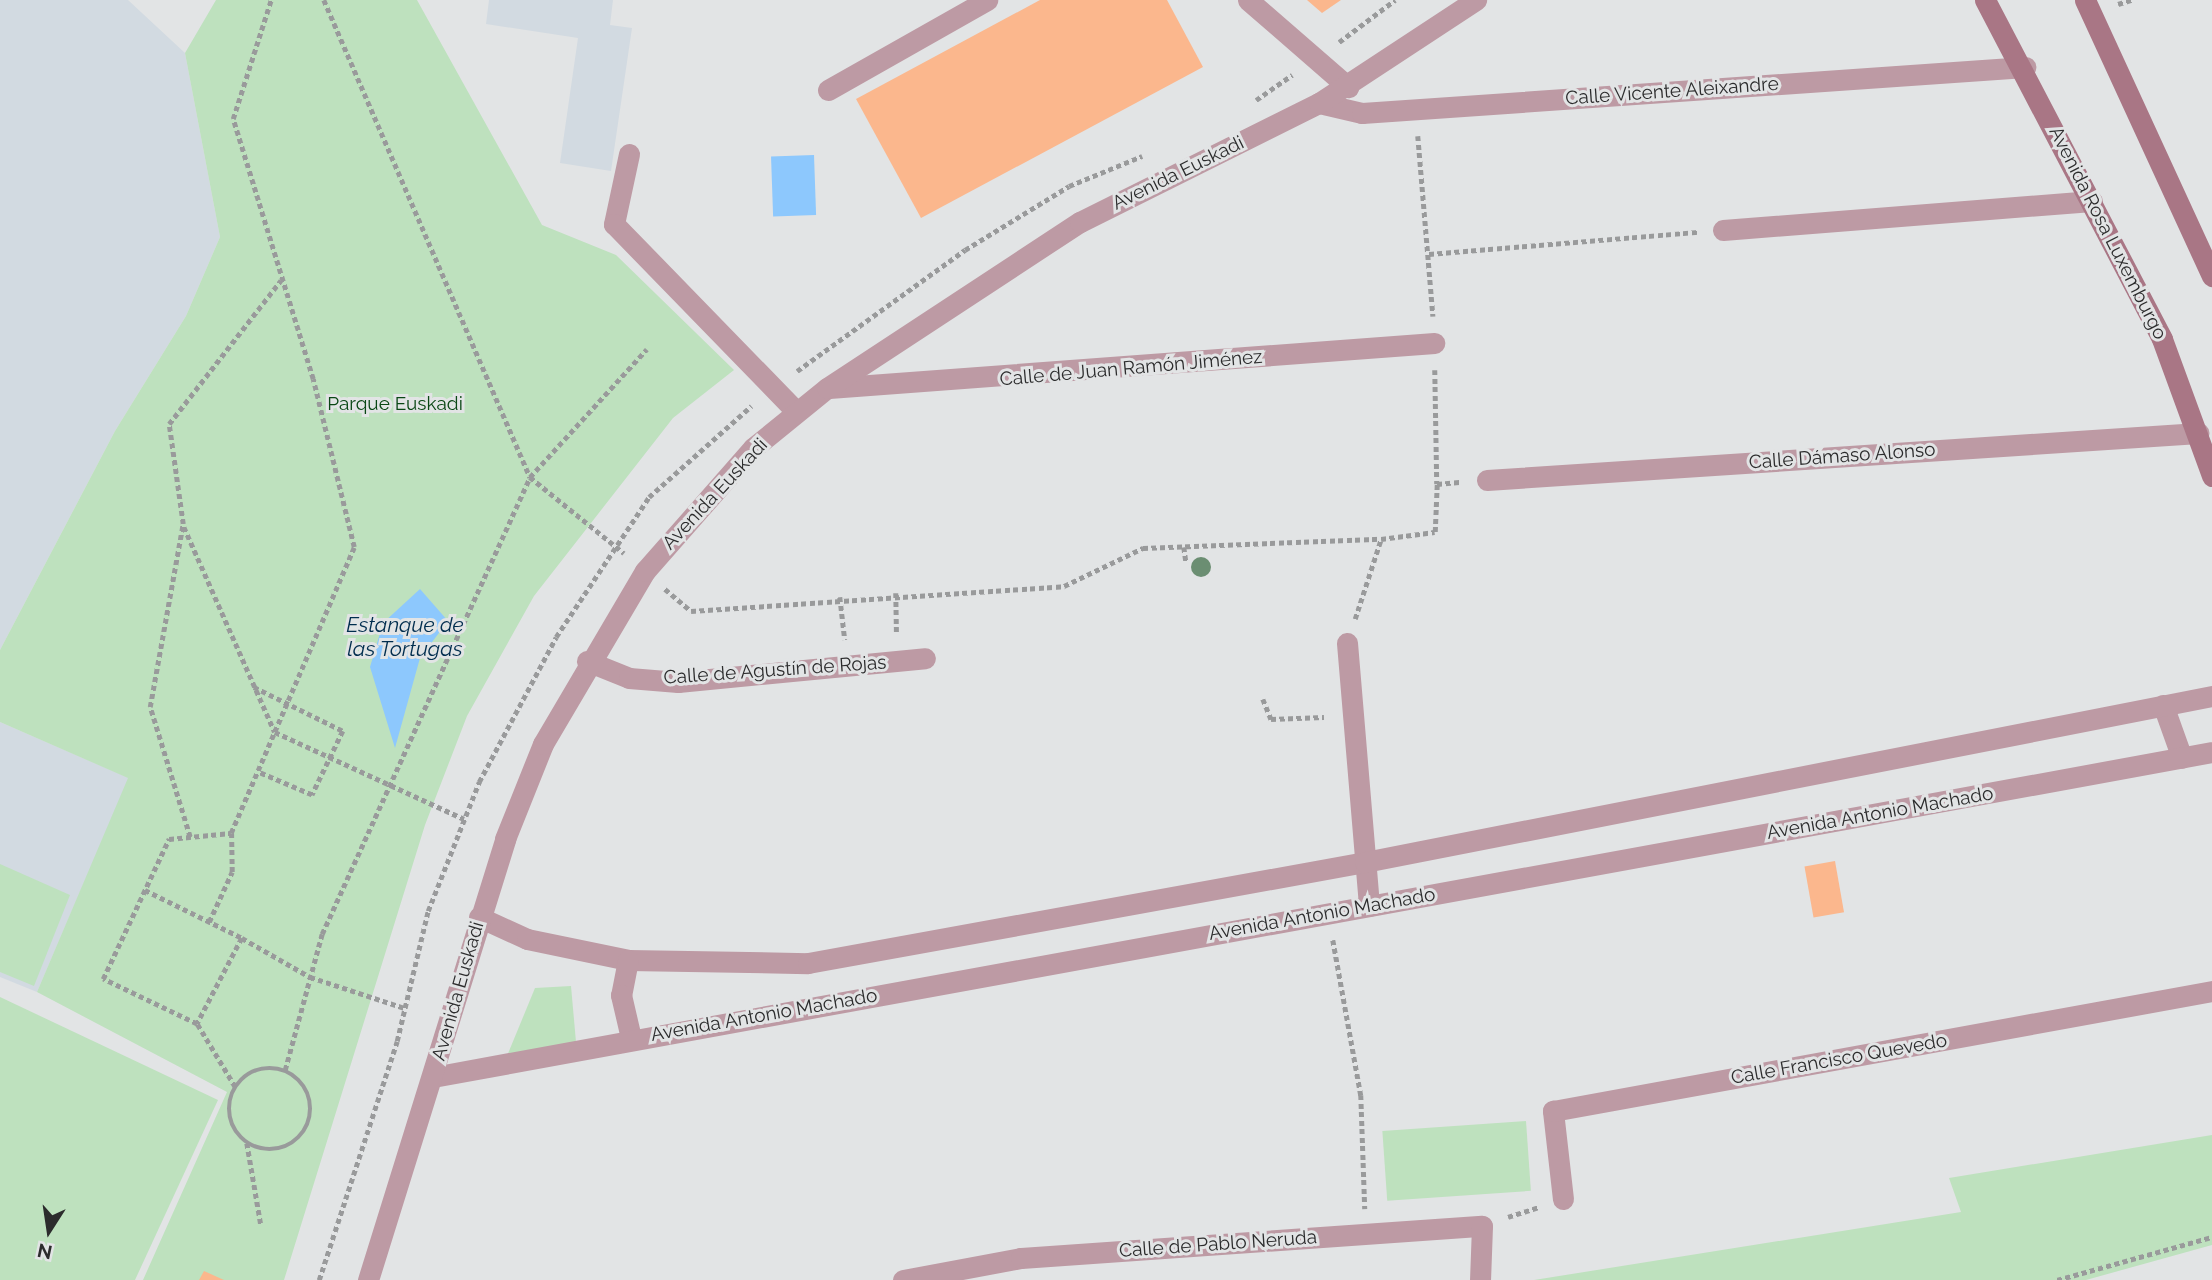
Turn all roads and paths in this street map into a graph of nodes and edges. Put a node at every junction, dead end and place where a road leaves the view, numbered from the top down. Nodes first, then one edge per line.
1 (271, 0) edge
2 (324, 0) edge
3 (987, 0) edge
4 (1248, 0) edge
5 (1395, 0) edge
6 (1476, 0) edge
7 (1985, 0) edge
8 (2085, 0) edge
9 (1315, 59) junction
10 (2025, 67) junction
11 (1348, 87) junction
12 (828, 90) dead end
13 (1319, 103) junction
14 (1243, 109) dead end
15 (1415, 109) junction
16 (629, 154) dead end
17 (1145, 155) dead end
18 (2092, 201) junction
19 (1723, 230) joint
20 (1429, 254) junction
21 (2212, 276) edge
22 (282, 279) junction
23 (1434, 343) junction
24 (646, 349) dead end
25 (774, 388) junction
26 (827, 388) junction
27 (797, 412) junction
28 (2198, 433) junction
29 (2212, 475) edge
30 (530, 477) junction
31 (1487, 480) joint
32 (1437, 484) junction
33 (183, 524) junction
34 (1381, 539) junction
35 (616, 547) junction
36 (1184, 547) junction
37 (1186, 562) dead end
38 (645, 570) junction
39 (896, 593) junction
40 (839, 597) junction
41 (1347, 643) joint
42 (925, 658) dead end
43 (587, 661) junction
44 (897, 661) junction
45 (848, 665) junction
46 (254, 687) junction
47 (2212, 696) edge
48 (1262, 699) dead end
49 (287, 704) junction
50 (2163, 705) junction
51 (1353, 716) junction
52 (275, 732) junction
53 (2212, 752) edge
54 (331, 758) junction
55 (2182, 758) junction
56 (257, 772) junction
57 (390, 785) junction
58 (464, 819) junction
59 (232, 833) junction
60 (190, 837) junction
61 (1365, 862) junction
62 (145, 890) junction
63 (1369, 906) junction
64 (1328, 913) junction
65 (479, 917) junction
66 (209, 922) junction
67 (242, 938) junction
68 (628, 960) junction
69 (310, 977) junction
70 (2212, 991) edge
71 (405, 1007) junction
72 (197, 1024) junction
73 (631, 1038) junction
74 (285, 1070) junction
75 (433, 1077) junction
76 (235, 1087) junction
77 (247, 1143) junction
78 (1563, 1199) joint
79 (261, 1225) dead end
80 (1482, 1226) junction
81 (1366, 1234) junction
82 (2212, 1237) edge
83 (318, 1280) edge
84 (368, 1280) edge
85 (903, 1280) edge
86 (1480, 1280) edge
87 (2057, 1280) edge

1 - 22 path
2 - 30 path
3 - 12 street
4 - 9 street
5 - 9 path
6 - 11 street, Avenida Euskadi
7 - 10 main road, Avenida Rosa Luxemburgo
8 - 21 main road
9 - 11 street
9 - 14 path
10 - 15 street, Calle Vicente Aleixandre
10 - 18 main road, Avenida Rosa Luxemburgo
11 - 13 street, Avenida Euskadi
13 - 15 street, Calle Vicente Aleixandre
13 - 26 street, Avenida Euskadi
15 - 20 path
16 - 25 street
17 - 25 path
18 - 19 street
18 - 28 main road, Avenida Rosa Luxemburgo
19 - 20 path
20 - 23 path
22 - 33 path
22 - 49 path
23 - 26 street, Calle de Juan Ramón Jiménez
23 - 32 path
24 - 30 path
25 - 27 street
25 - 35 path
26 - 27 street, Avenida Euskadi
27 - 38 street, Avenida Euskadi
28 - 29 main road, Avenida Rosa Luxemburgo
28 - 31 street, Calle Dámaso Alonso
30 - 35 path
30 - 57 path
31 - 32 path
32 - 34 path
33 - 46 path
33 - 60 path
34 - 36 path
34 - 41 path
35 - 38 path
35 - 58 path
36 - 37 path
36 - 39 path
38 - 40 path
38 - 43 street, Avenida Euskadi
39 - 40 path
39 - 44 path
40 - 45 path
41 - 51 street
42 - 44 street, Calle de Agustín de Rojas
43 - 45 street, Calle de Agustín de Rojas
43 - 65 street, Avenida Euskadi
44 - 45 street, Calle de Agustín de Rojas
46 - 49 path
46 - 52 path
47 - 50 street
48 - 51 path
49 - 52 path
49 - 54 path
50 - 55 street
50 - 61 street
51 - 61 street
52 - 54 path
52 - 56 path
53 - 55 street, Avenida Antonio Machado
54 - 56 path
54 - 57 path
55 - 63 street, Avenida Antonio Machado
56 - 59 path
57 - 58 path
57 - 69 path
58 - 71 path
59 - 60 path
59 - 66 path
60 - 62 path
61 - 63 street
61 - 68 street
62 - 66 path
62 - 72 path
63 - 64 street, Avenida Antonio Machado
64 - 73 street, Avenida Antonio Machado
64 - 81 path
65 - 68 street
65 - 75 street, Avenida Euskadi
66 - 67 path
67 - 69 path
67 - 72 path
68 - 73 street
69 - 71 path
69 - 74 path
70 - 78 street, Calle Francisco Quevedo
71 - 83 path
72 - 76 path
73 - 75 street, Avenida Antonio Machado
74 - 76 path
74 - 77 path
75 - 84 street, Avenida Euskadi
76 - 77 path
77 - 79 path
78 - 80 path
80 - 81 street, Calle de Pablo Neruda
80 - 86 street
81 - 85 street, Calle de Pablo Neruda
82 - 87 path

